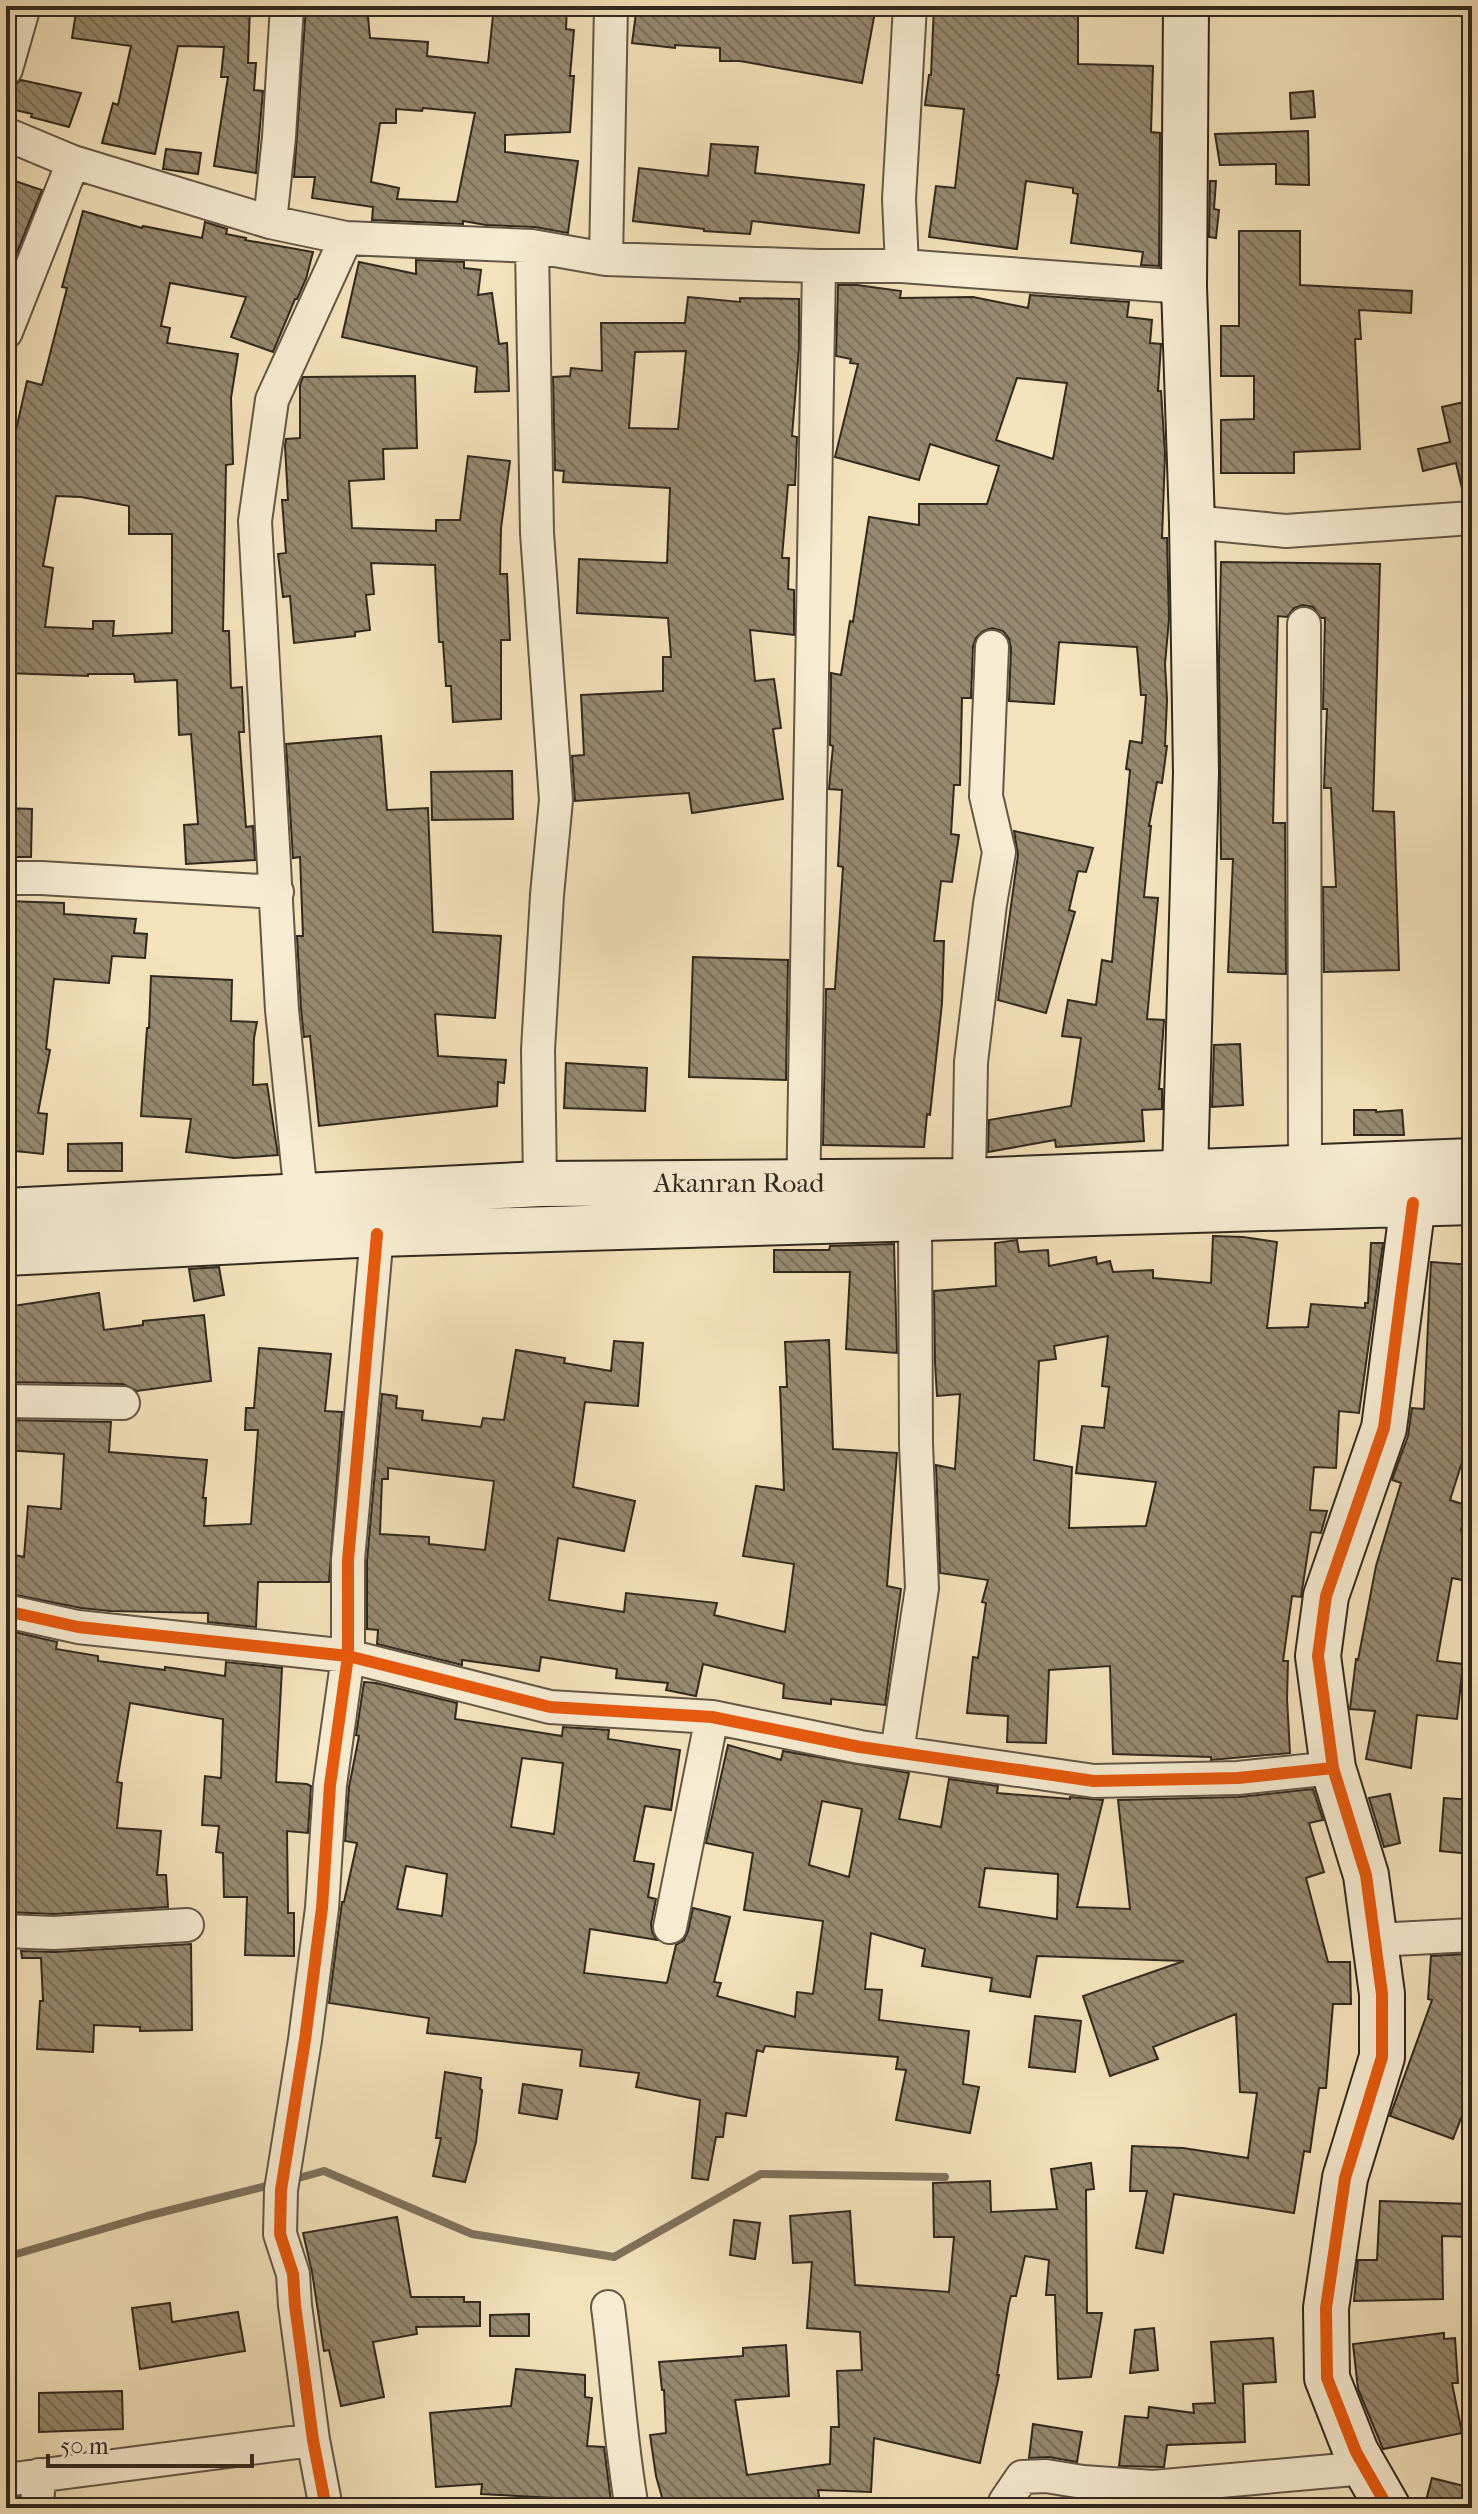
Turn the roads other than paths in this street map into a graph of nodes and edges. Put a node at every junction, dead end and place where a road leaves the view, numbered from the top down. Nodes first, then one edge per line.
1 (24, 6) edge
2 (287, 6) edge
3 (611, 6) edge
4 (910, 6) edge
5 (1186, 6) edge
6 (6, 69) edge
7 (6, 134) edge
8 (73, 162) junction
9 (270, 222) junction
10 (346, 238) junction
11 (532, 246) junction
12 (606, 259) junction
13 (819, 266) junction
14 (902, 266) junction
15 (1184, 287) junction
16 (6, 332) edge
17 (1472, 518) edge
18 (1192, 522) junction
19 (1304, 624) dead end
20 (992, 647) dead end
21 (6, 878) edge
22 (277, 892) junction
23 (1472, 1161) edge
24 (1305, 1169) junction
25 (1185, 1174) junction
26 (969, 1181) junction
27 (540, 1184) junction
28 (301, 1196) junction
29 (803, 1201) junction
30 (1472, 1202) edge
31 (1413, 1203) junction
32 (6, 1211) edge
33 (915, 1217) junction
34 (377, 1234) junction
35 (6, 1253) edge
36 (6, 1401) edge
37 (123, 1403) dead end
38 (6, 1611) edge
39 (348, 1656) junction
40 (712, 1717) junction
41 (897, 1752) junction
42 (1333, 1768) junction
43 (187, 1925) dead end
44 (670, 1927) dead end
45 (6, 1931) edge
46 (1472, 1935) edge
47 (1375, 1940) junction
48 (608, 2307) dead end
49 (313, 2440) junction
50 (1365, 2468) junction
51 (39, 2475) junction
52 (6, 2480) edge
53 (37, 2508) edge
54 (326, 2508) edge
55 (632, 2508) edge
56 (1004, 2508) edge
57 (1388, 2508) edge

1 - 6 street
2 - 9 street
3 - 12 street
4 - 14 street
5 - 15 main road
7 - 8 street
8 - 9 street
8 - 16 street
9 - 10 street
10 - 11 street
10 - 22 street
11 - 12 street
11 - 27 street
12 - 13 street
13 - 14 street
13 - 29 street
14 - 15 street
15 - 18 main road
17 - 18 street
18 - 25 main road
19 - 24 street
20 - 26 street
21 - 22 street
22 - 28 street
23 - 24 main road, Akanran Road
24 - 25 main road, Akanran Road
25 - 26 main road, Akanran Road
26 - 29 main road, Akanran Road
27 - 28 main road, Akanran Road
27 - 29 main road, Akanran Road
28 - 32 main road, Akanran Road
29 - 33 main road, Akanran Road
29 - 34 main road, Akanran Road
30 - 31 main road, Akanran Road
31 - 33 main road, Akanran Road
31 - 42 main road
33 - 41 street
34 - 35 main road, Akanran Road
34 - 39 street
36 - 37 street
38 - 39 street
39 - 40 street
39 - 49 street
40 - 41 street
40 - 44 street
41 - 42 street
42 - 47 main road
43 - 45 street
46 - 47 street
47 - 50 main road
48 - 55 street
49 - 51 street
49 - 54 street
50 - 56 street
50 - 57 main road
51 - 52 street
51 - 53 street

